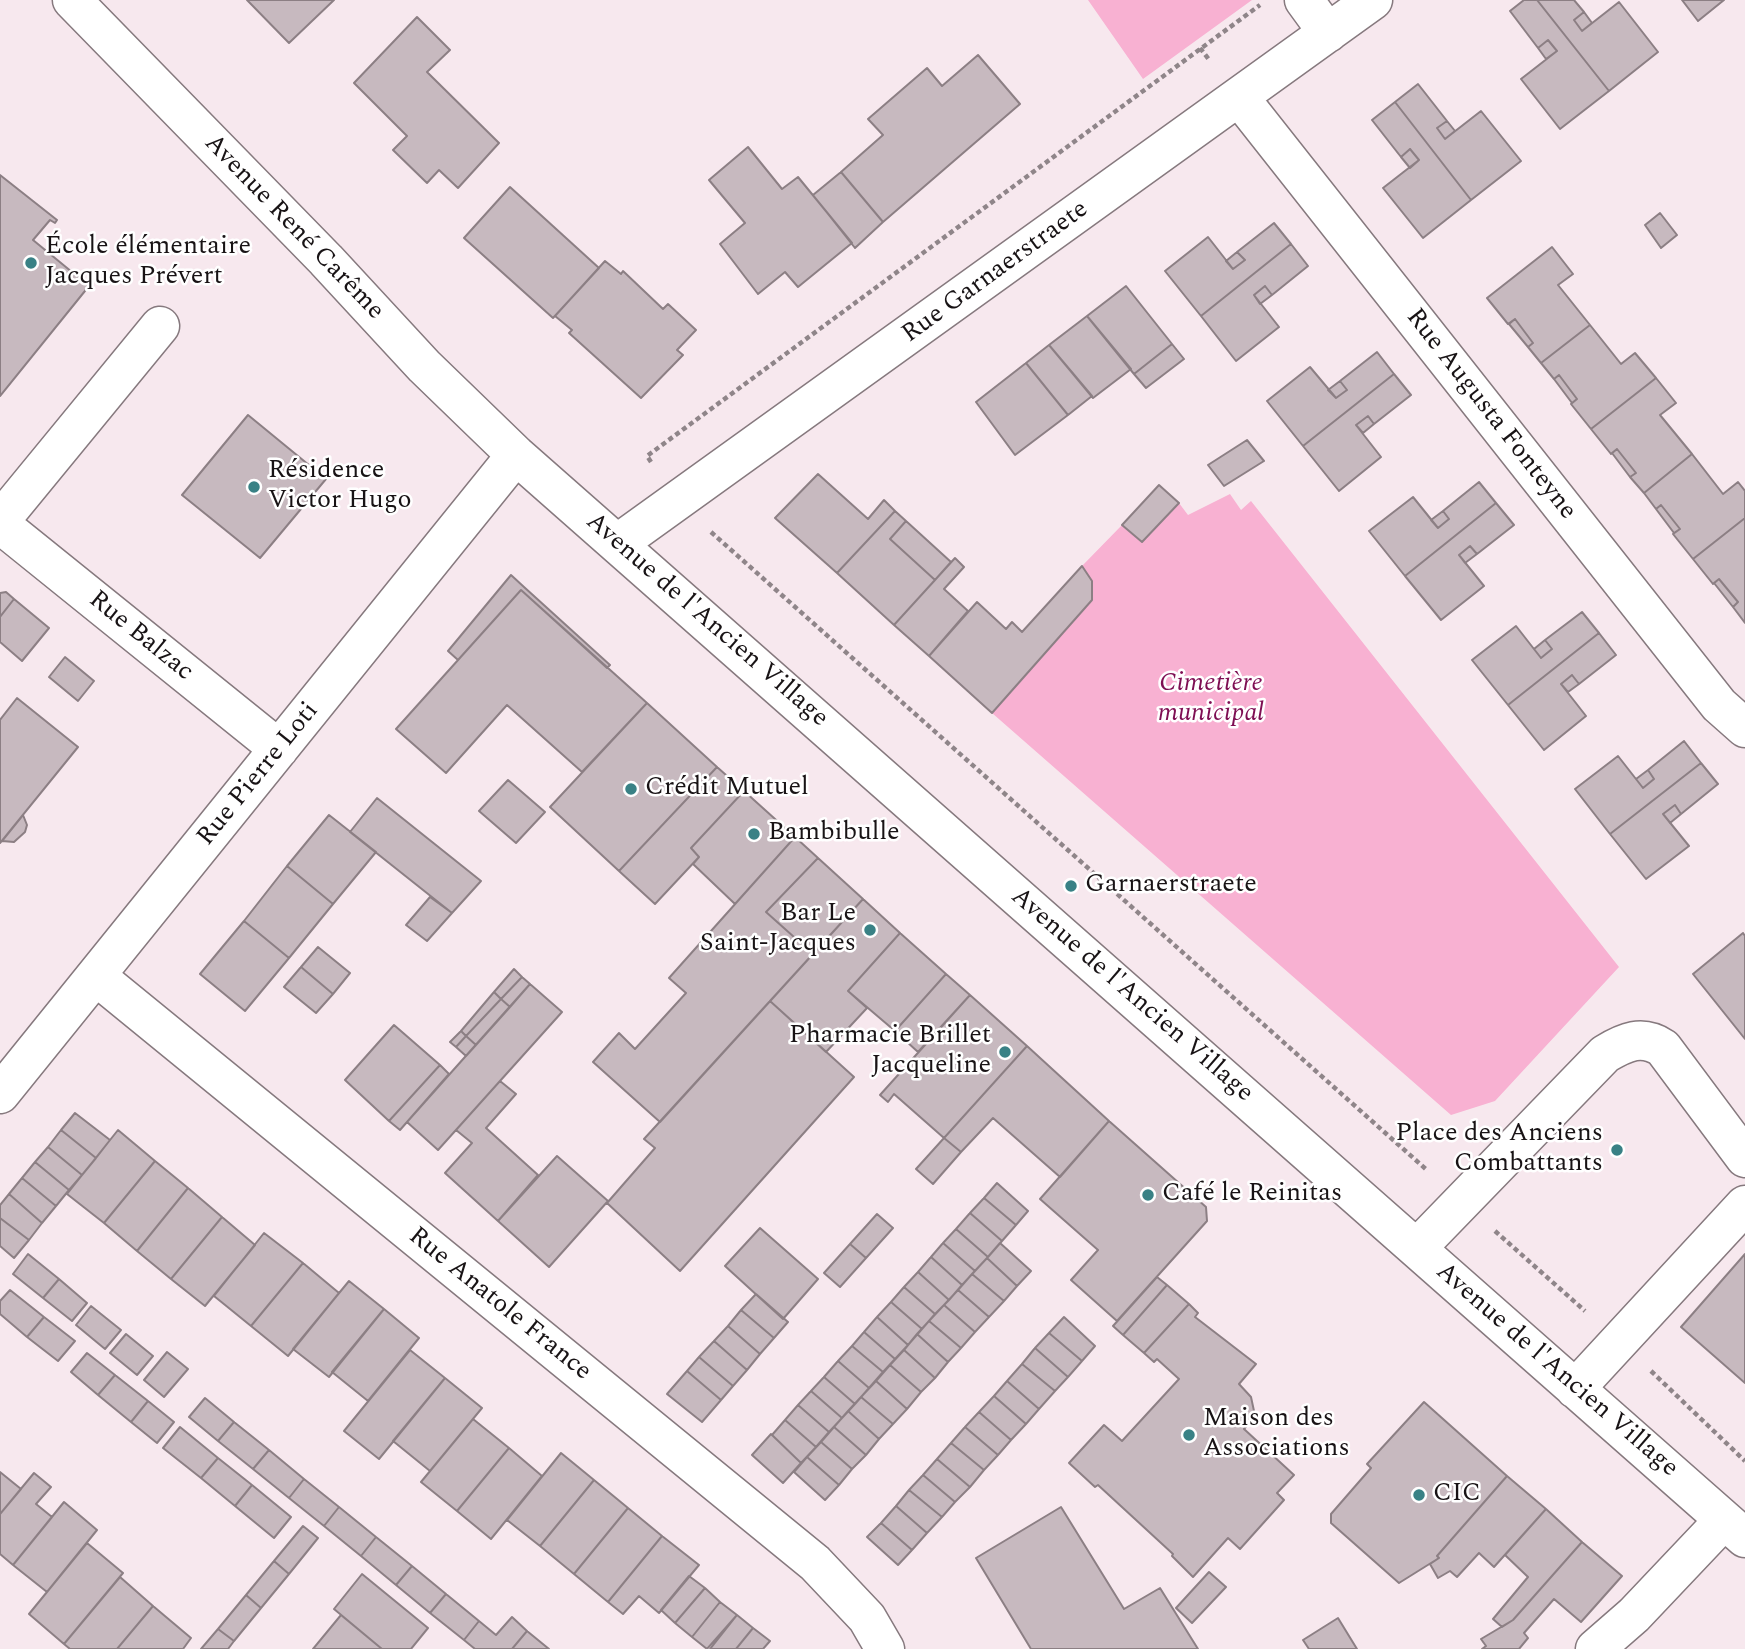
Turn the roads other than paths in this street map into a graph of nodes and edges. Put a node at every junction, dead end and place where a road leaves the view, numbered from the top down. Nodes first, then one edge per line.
1 (72, 0) edge
2 (1304, 0) edge
3 (1373, 0) edge
4 (1328, 33) junction
5 (1239, 97) junction
6 (160, 326) dead end
7 (516, 454) junction
8 (0, 523) edge
9 (617, 544) junction
10 (1745, 728) edge
11 (279, 749) junction
12 (96, 976) junction
13 (0, 1094) edge
14 (1745, 1158) edge
15 (1745, 1205) edge
16 (1417, 1248) junction
17 (1576, 1389) junction
18 (1735, 1529) edge
19 (885, 1649) edge
20 (1595, 1649) edge

1 - 7 street, Avenue René Carême
2 - 4 street
3 - 4 street, Rue Garnaerstraete
4 - 5 street, Rue Garnaerstraete
5 - 9 street, Rue Garnaerstraete
5 - 10 street, Rue Augusta Fonteyne
6 - 8 street, Rue Balzac
7 - 9 street, Avenue de l'Ancien Village
7 - 11 street, Rue Pierre Loti
8 - 11 street, Rue Balzac
9 - 16 street, Avenue de l'Ancien Village
11 - 12 street, Rue Pierre Loti
12 - 13 street, Rue Pierre Loti
12 - 19 street, Rue Anatole France
14 - 16 street
15 - 17 street
16 - 17 street, Avenue de l'Ancien Village
17 - 18 street, Avenue de l'Ancien Village
18 - 20 street

